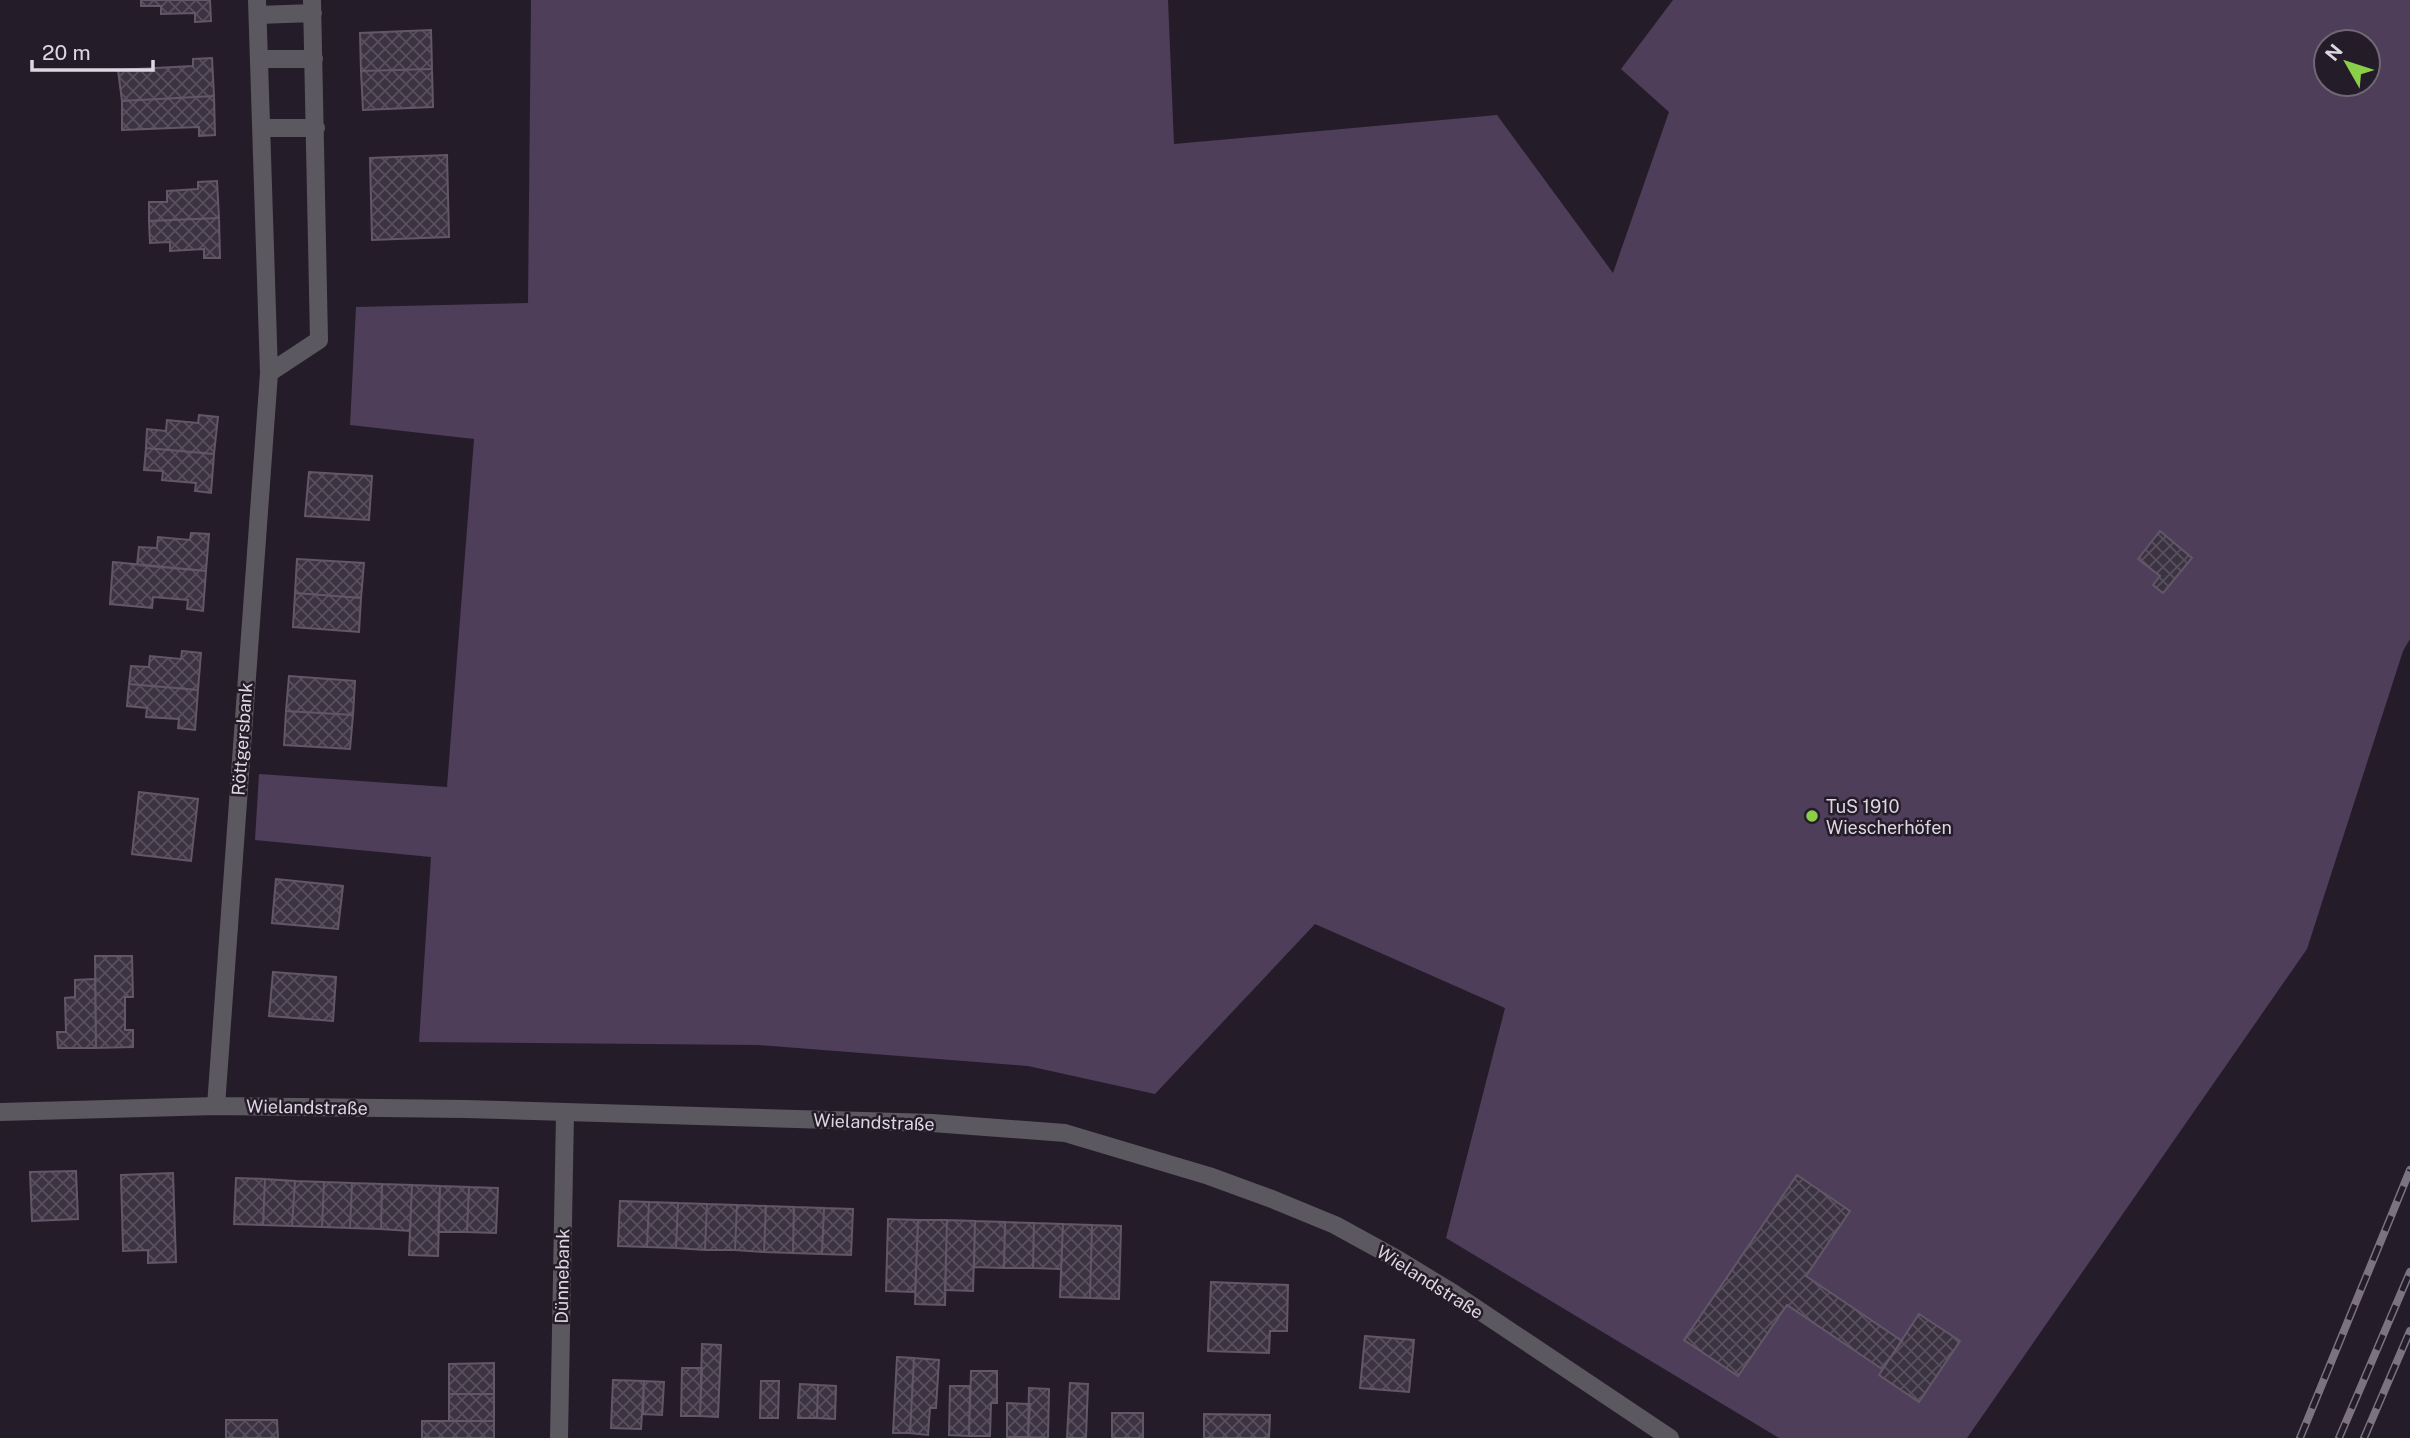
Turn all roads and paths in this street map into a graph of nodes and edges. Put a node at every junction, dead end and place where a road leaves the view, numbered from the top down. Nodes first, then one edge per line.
1 (257, 7) edge
2 (312, 7) edge
3 (260, 59) junction
4 (314, 59) junction
5 (262, 128) junction
6 (316, 128) junction
7 (269, 373) junction
8 (216, 1106) junction
9 (0, 1112) edge
10 (565, 1114) junction
11 (559, 1438) edge
12 (1670, 1438) edge

1 - 2 street, Röttgersbank
1 - 3 street, Röttgersbank
2 - 4 street, Röttgersbank
3 - 4 street
3 - 5 street, Röttgersbank
4 - 6 street, Röttgersbank
5 - 6 street
5 - 7 street, Röttgersbank
6 - 7 street, Röttgersbank
7 - 8 street, Röttgersbank
8 - 9 street, Wielandstraße
8 - 10 street, Wielandstraße
10 - 11 street, Dünnebank
10 - 12 street, Wielandstraße

